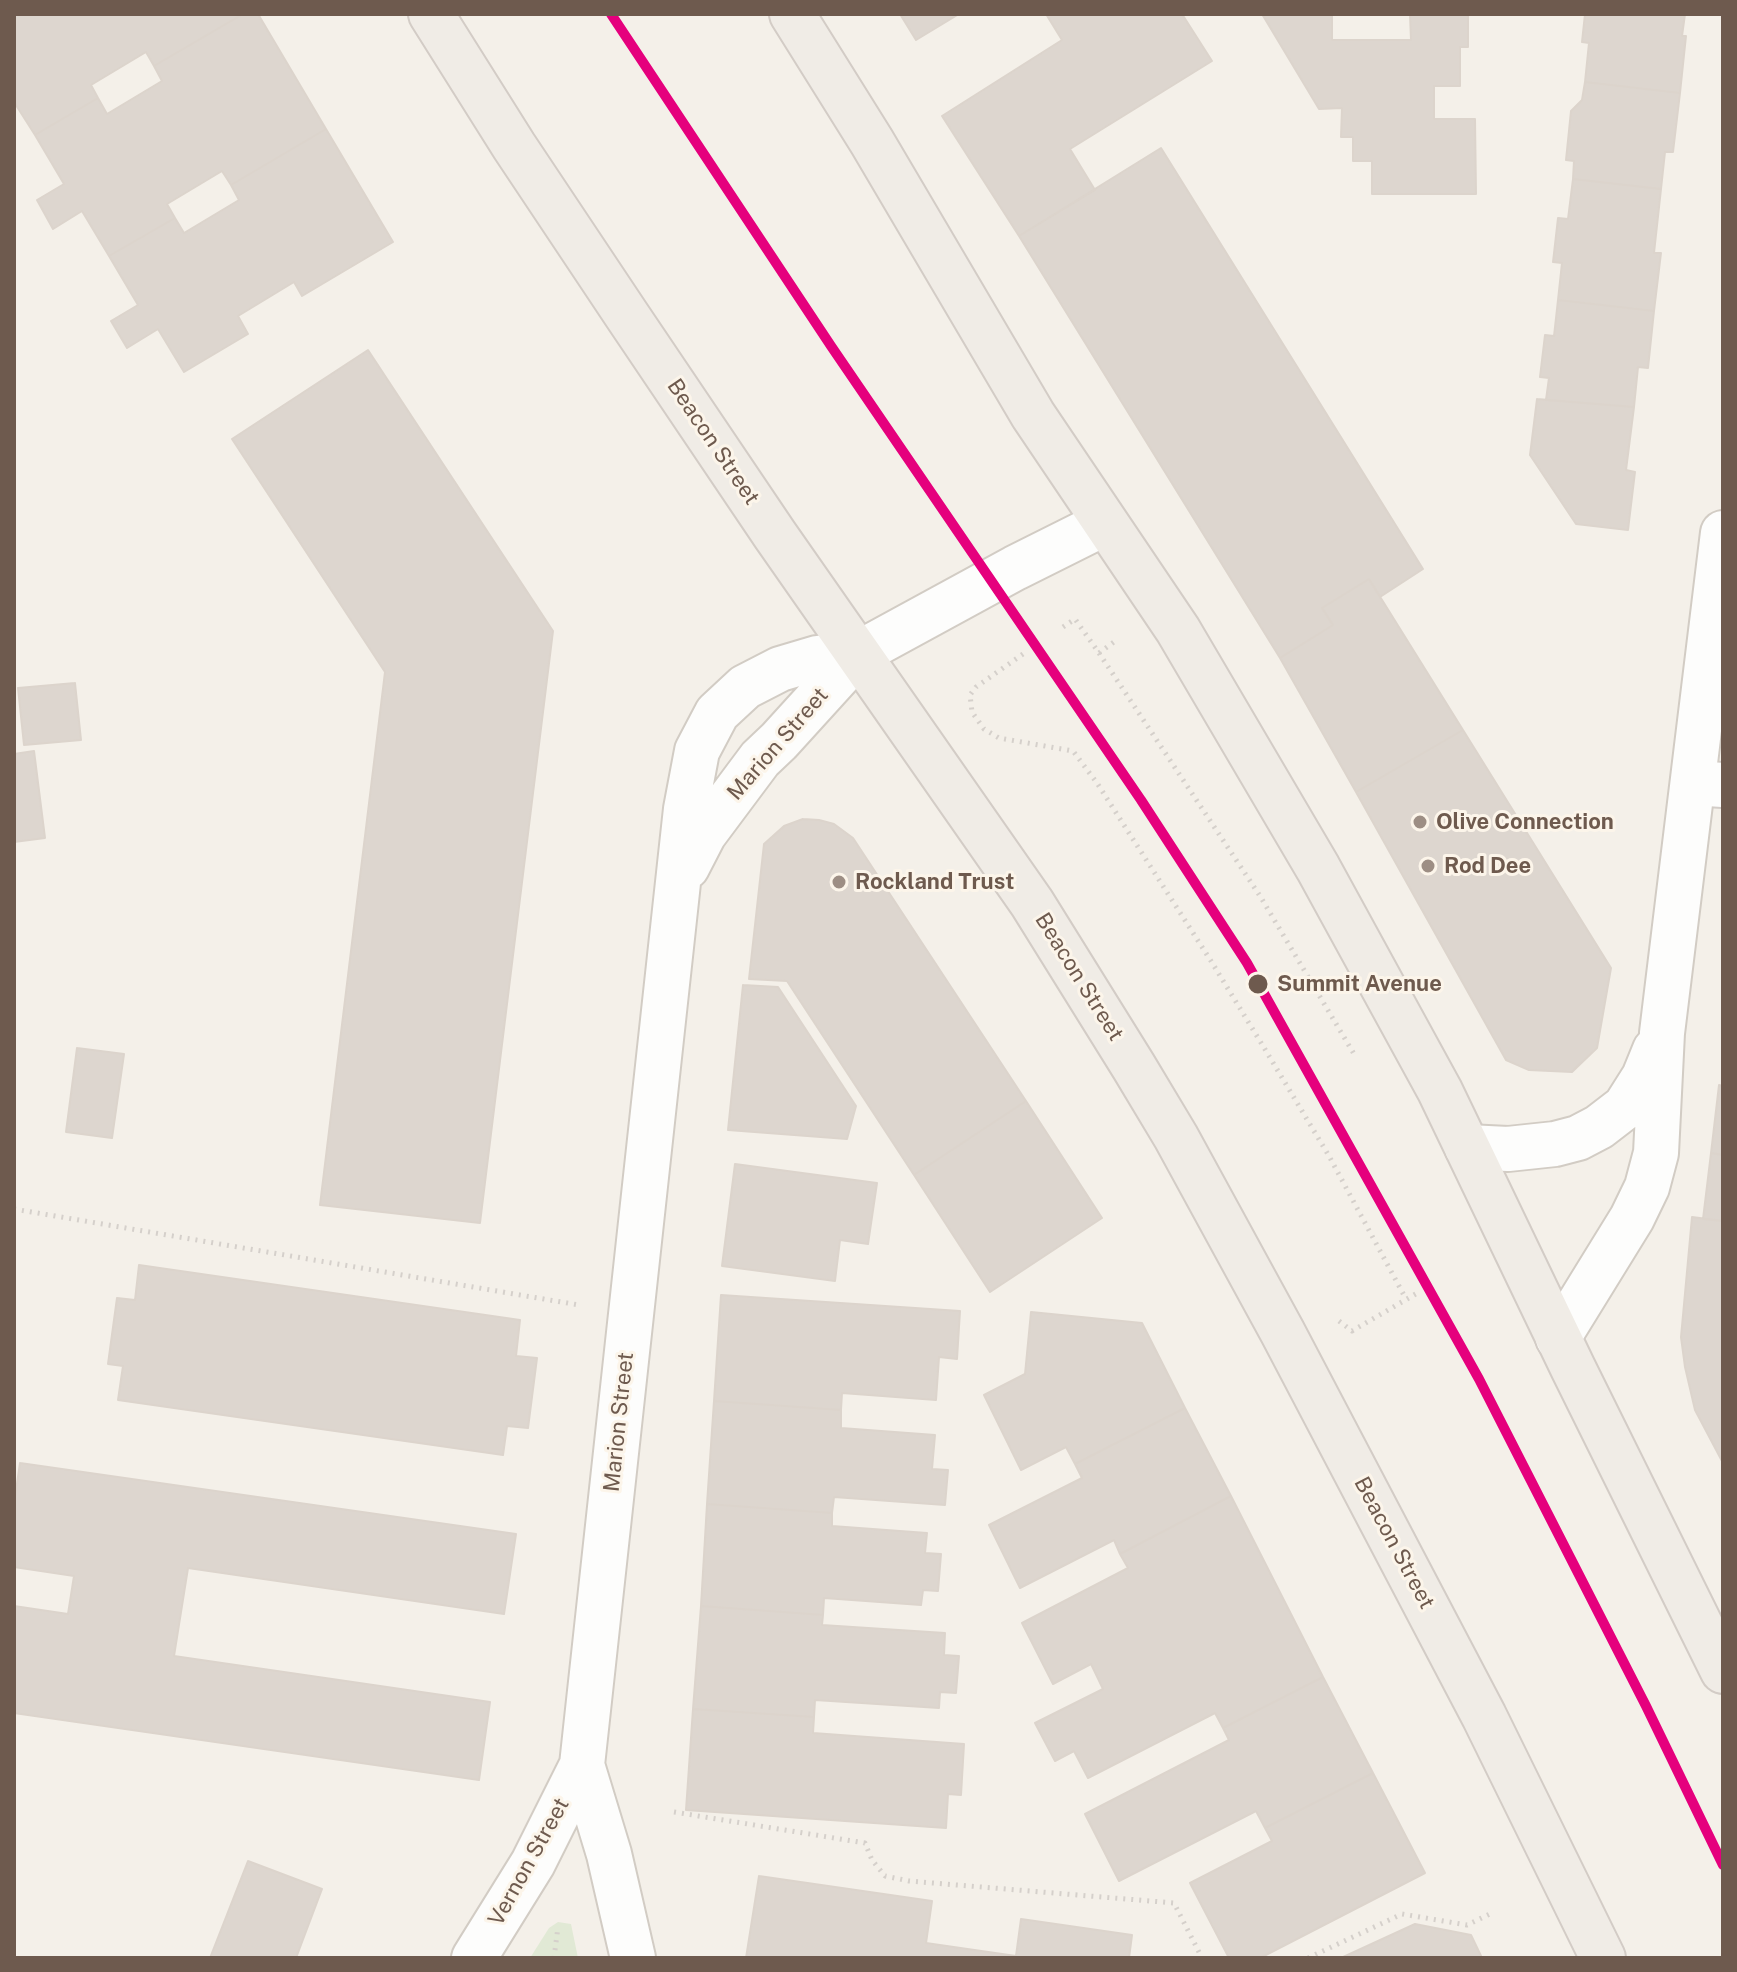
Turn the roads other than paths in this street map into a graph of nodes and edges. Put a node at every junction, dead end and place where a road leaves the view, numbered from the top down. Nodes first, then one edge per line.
1 (431, 14) edge
2 (792, 14) edge
3 (1105, 523) junction
4 (1723, 533) edge
5 (859, 653) junction
6 (1708, 784) edge
7 (680, 881) junction
8 (1662, 1033) junction
9 (1467, 1147) junction
10 (1558, 1338) junction
11 (1723, 1671) edge
12 (582, 1765) junction
13 (474, 1958) edge
14 (633, 1958) edge
15 (1603, 1958) edge

1 - 5 main road, Beacon Street
2 - 3 main road
3 - 5 street, Marion Street
3 - 9 main road
4 - 6 street
5 - 7 street, Marion Street
5 - 7 street, Marion Street
5 - 15 main road, Beacon Street
6 - 8 street
7 - 12 street, Marion Street
8 - 9 street
8 - 10 street
9 - 10 main road
10 - 11 main road
12 - 13 street, Vernon Street
12 - 14 street, Marion Street

